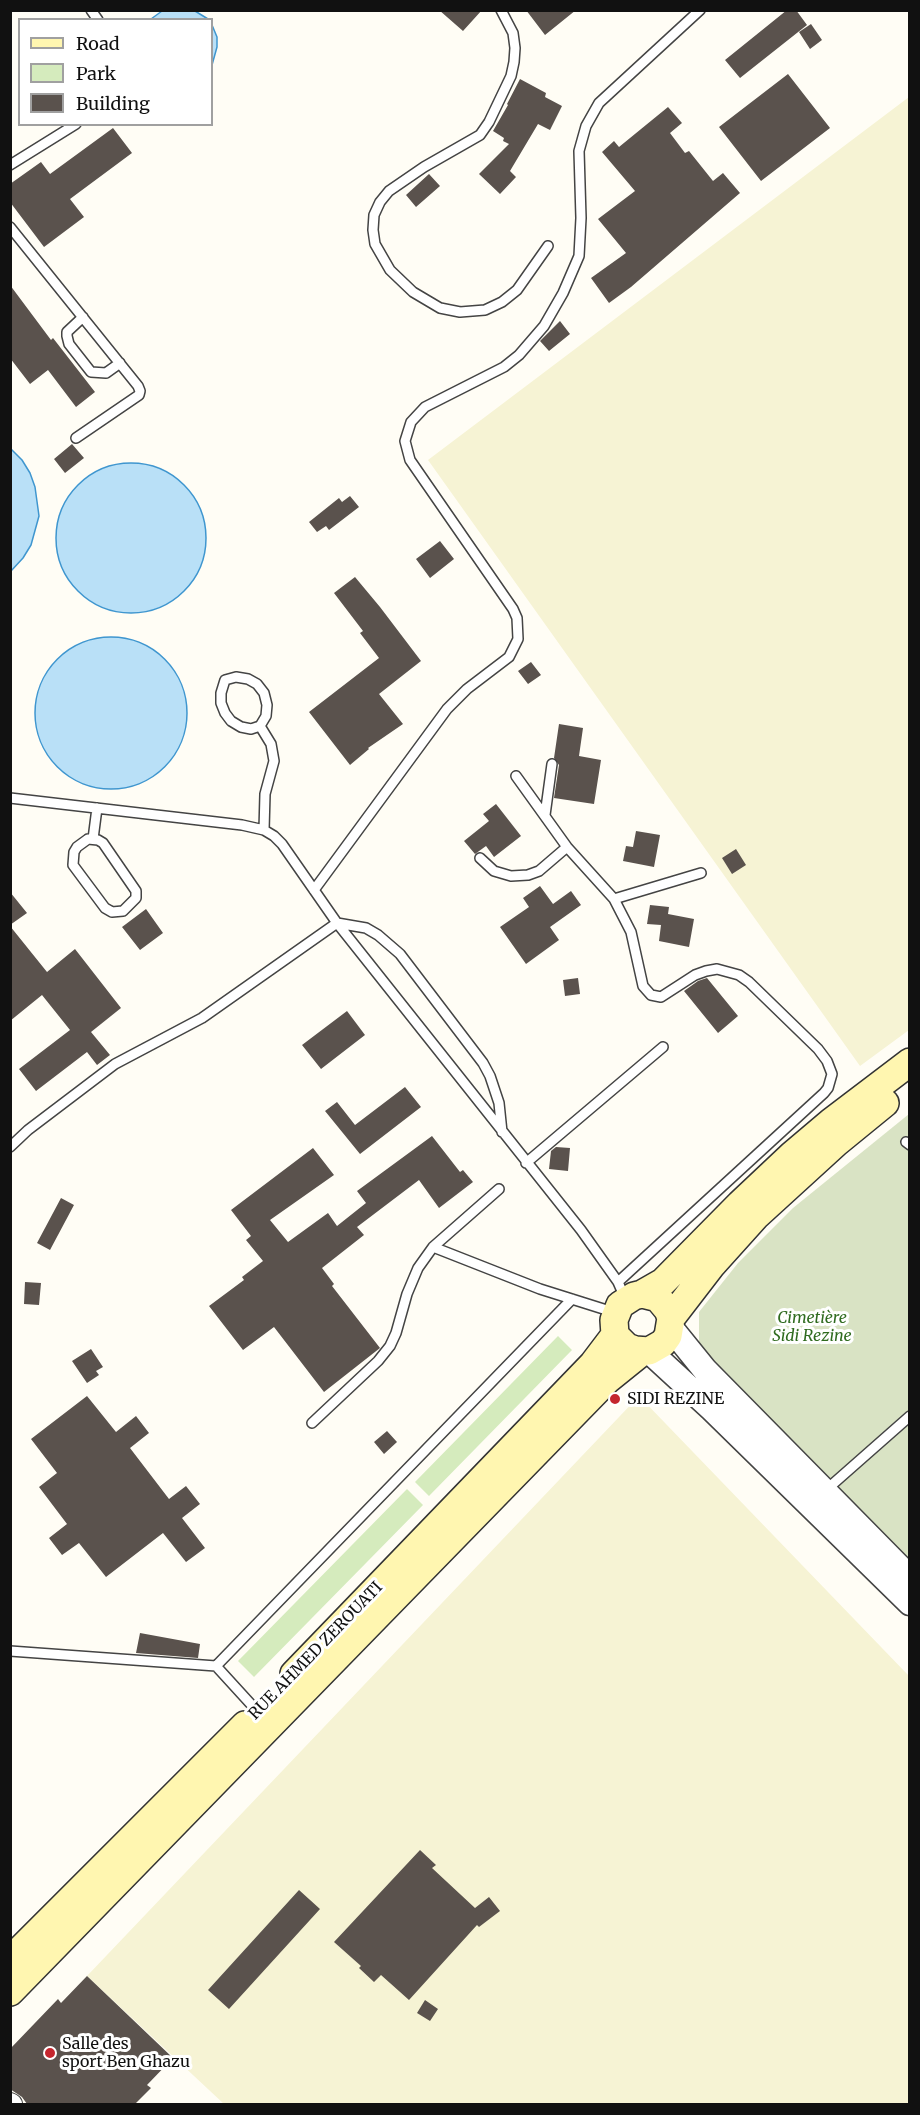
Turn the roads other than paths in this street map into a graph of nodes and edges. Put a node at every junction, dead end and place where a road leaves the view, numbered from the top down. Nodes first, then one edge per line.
1 (501, 10) edge
2 (700, 10) edge
3 (73, 126) edge
4 (10, 165) edge
5 (10, 227) edge
6 (548, 246) dead end
7 (83, 317) junction
8 (120, 363) junction
9 (76, 438) dead end
10 (260, 726) junction
11 (552, 764) dead end
12 (516, 776) dead end
13 (10, 798) edge
14 (97, 808) junction
15 (545, 815) junction
16 (264, 830) junction
17 (93, 839) junction
18 (567, 847) junction
19 (480, 858) dead end
20 (701, 873) dead end
21 (314, 890) junction
22 (614, 899) junction
23 (338, 923) junction
24 (663, 1047) dead end
25 (909, 1062) edge
26 (909, 1083) edge
27 (502, 1132) junction
28 (10, 1147) edge
29 (526, 1163) junction
30 (499, 1189) dead end
31 (434, 1247) junction
32 (572, 1299) junction
33 (623, 1305) junction
34 (671, 1323) junction
35 (646, 1351) junction
36 (909, 1416) edge
37 (312, 1423) dead end
38 (824, 1491) junction
39 (909, 1578) edge
40 (909, 1603) edge
41 (10, 1651) edge
42 (216, 1666) junction
43 (258, 1712) junction
44 (10, 1960) edge
45 (10, 1992) edge

1 - 6 lane
2 - 21 lane
3 - 4 lane
5 - 7 lane
7 - 8 lane
7 - 8 lane
8 - 9 lane
10 - 10 lane
10 - 16 lane
11 - 15 lane
12 - 15 lane
13 - 14 lane
14 - 16 lane
14 - 17 lane
15 - 18 lane
16 - 21 lane
17 - 17 lane
18 - 19 lane
18 - 22 lane
20 - 22 lane
21 - 23 lane
22 - 33 lane
23 - 27 lane
23 - 27 lane
23 - 28 lane
24 - 29 lane
25 - 33 main road
26 - 34 main road
27 - 29 lane
29 - 33 lane
30 - 31 lane
31 - 32 lane
31 - 37 lane
32 - 33 lane
32 - 42 lane
33 - 34 main road
33 - 35 main road
33 - 43 main road, RUE AHMED ZEROUATI
34 - 35 main road
34 - 38 street
35 - 40 street
35 - 45 main road
36 - 38 lane
38 - 39 street
41 - 42 lane
42 - 43 lane
43 - 44 main road, RUE AHMED ZEROUATI

